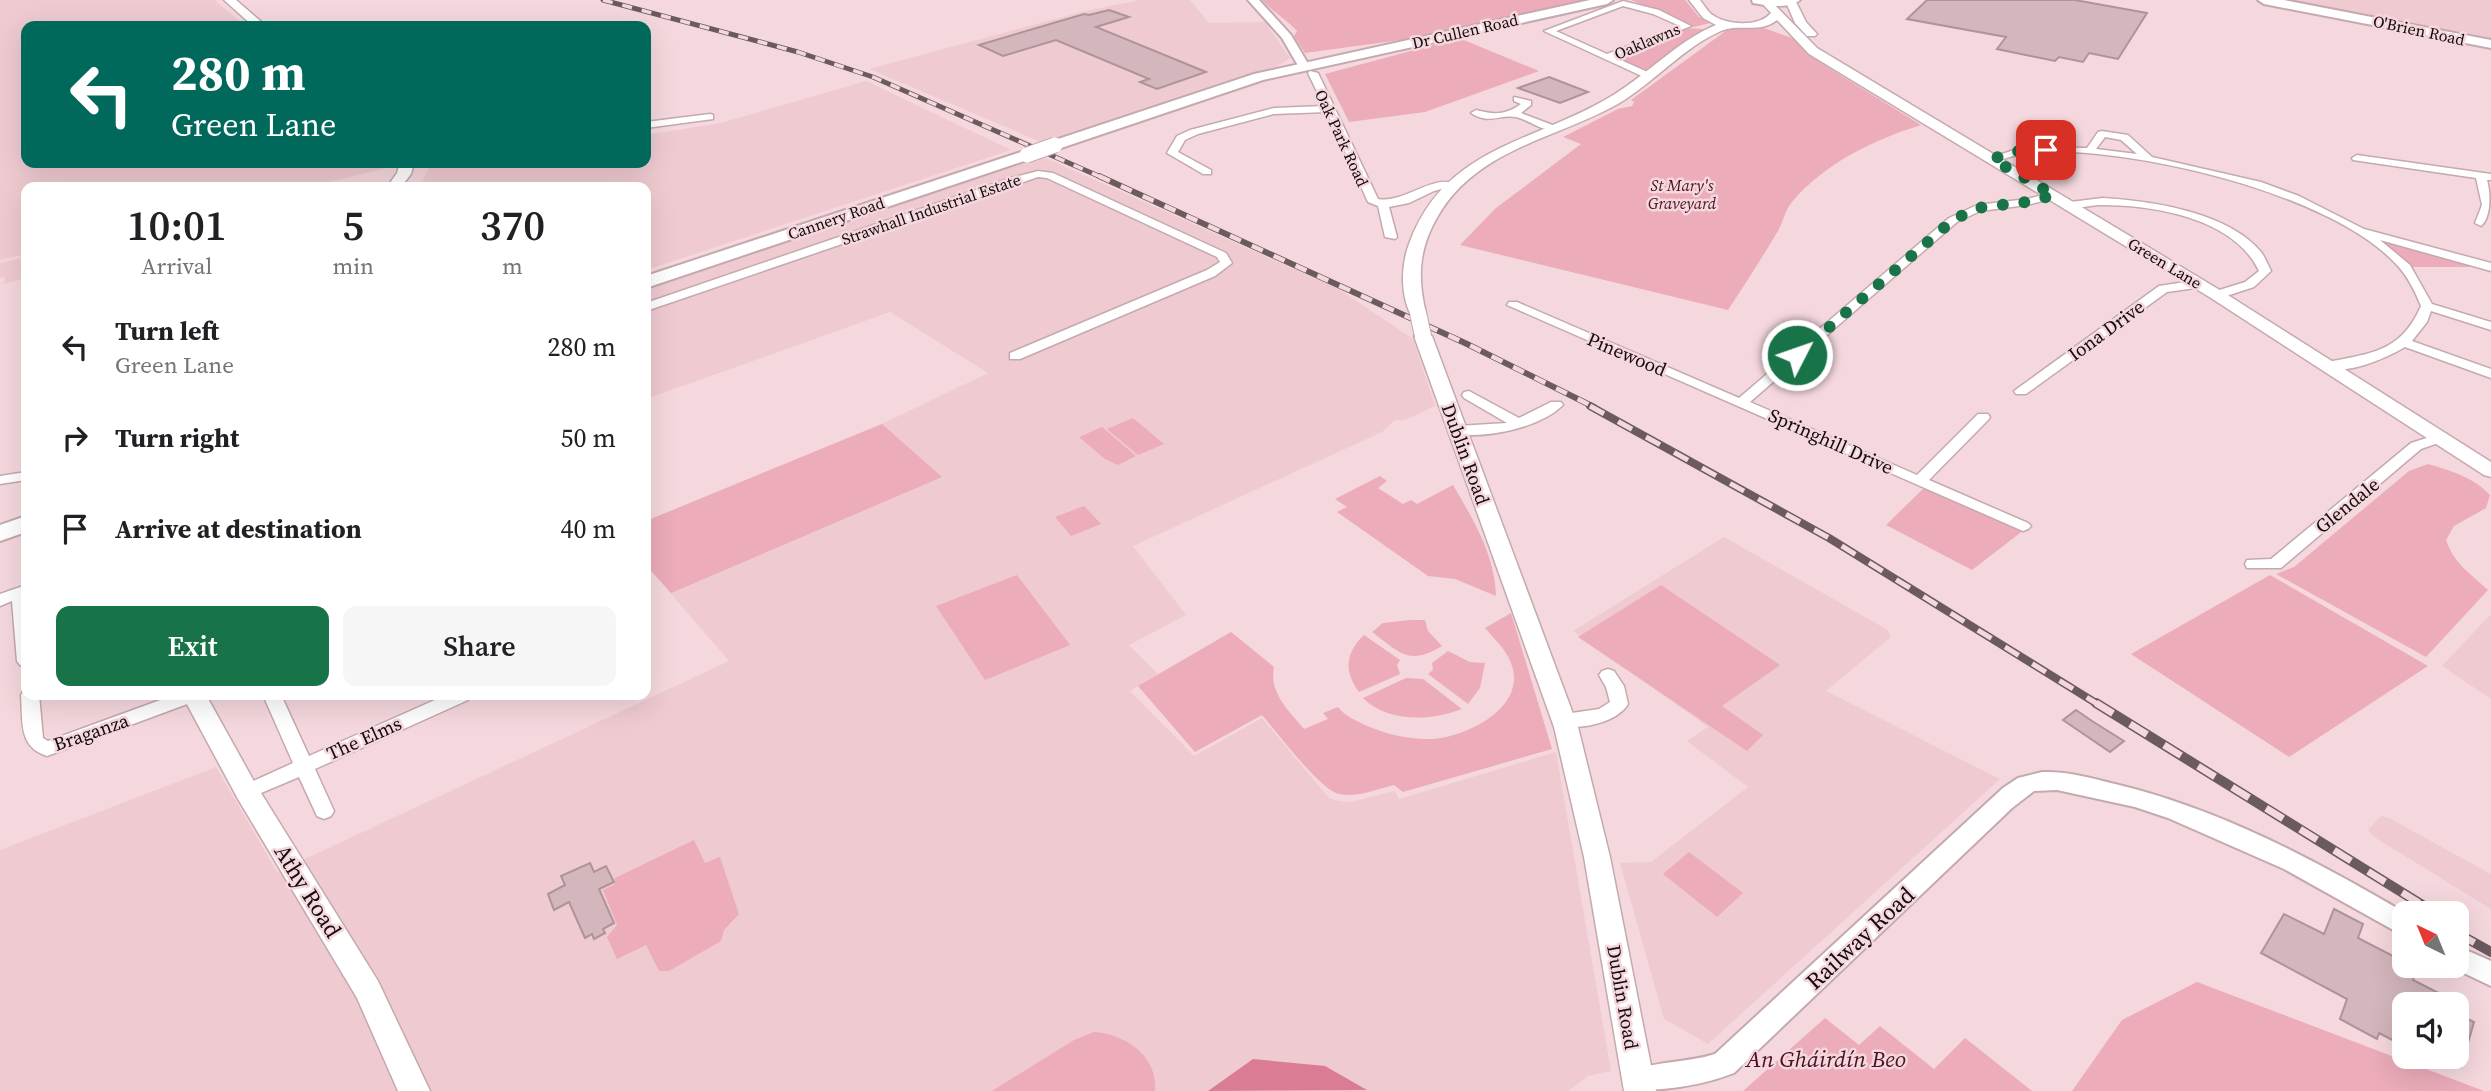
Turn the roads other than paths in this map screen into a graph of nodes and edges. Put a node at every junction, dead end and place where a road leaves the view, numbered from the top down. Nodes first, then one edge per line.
1 (229, 0) edge
2 (1253, 0) edge
3 (1607, 0) edge
4 (1694, 0) edge
5 (2264, 0) edge
6 (1761, 1) edge
7 (1792, 1) edge
8 (1782, 20) junction
9 (254, 21) edge
10 (1801, 23) junction
11 (1724, 25) junction
12 (1756, 25) junction
13 (1799, 37) junction
14 (2491, 44) edge
15 (1607, 57) junction
16 (1835, 62) junction
17 (1309, 68) junction
18 (1649, 76) junction
19 (1517, 99) dead end
20 (1328, 109) junction
21 (1476, 113) dead end
22 (1516, 114) junction
23 (710, 117) dead end
24 (651, 124) edge
25 (1551, 128) junction
26 (2089, 152) junction
27 (2357, 158) dead end
28 (1992, 159) junction
29 (2148, 159) junction
30 (1207, 172) dead end
31 (2485, 176) edge
32 (1451, 185) junction
33 (2054, 195) junction
34 (1383, 205) junction
35 (2070, 205) junction
36 (2481, 223) dead end
37 (2359, 232) junction
38 (1391, 237) dead end
39 (2491, 267) edge
40 (651, 280) edge
41 (2198, 284) junction
42 (2217, 295) junction
43 (651, 305) edge
44 (1513, 305) dead end
45 (2427, 306) junction
46 (2491, 326) edge
47 (2405, 343) junction
48 (1015, 356) dead end
49 (2328, 366) junction
50 (2491, 374) edge
51 (2021, 391) dead end
52 (1469, 395) dead end
53 (1742, 402) junction
54 (1556, 405) dead end
55 (1983, 417) dead end
56 (1519, 424) junction
57 (1457, 430) junction
58 (2439, 438) junction
59 (2491, 471) edge
60 (21, 477) edge
61 (0, 480) edge
62 (1920, 480) junction
63 (21, 526) edge
64 (2024, 526) dead end
65 (0, 533) edge
66 (2253, 564) dead end
67 (21, 593) edge
68 (0, 600) edge
69 (1608, 675) dead end
70 (30, 700) edge
71 (179, 700) edge
72 (196, 700) edge
73 (274, 700) edge
74 (451, 700) edge
75 (1564, 720) junction
76 (304, 765) junction
77 (247, 793) junction
78 (324, 811) dead end
79 (2392, 918) edge
80 (2469, 963) edge
81 (2491, 974) edge
82 (1639, 1086) edge
83 (414, 1091) edge

1 - 9 main road
2 - 17 street, Oak Park Road
3 - 17 main road, Dr Cullen Road
4 - 11 main road
5 - 14 main road, O'Brien Road
6 - 7 main road
6 - 8 main road
7 - 10 main road
8 - 10 main road
8 - 12 main road
8 - 13 main road
10 - 16 main road
11 - 12 main road
11 - 18 main road, Dublin Road
12 - 13 main road
13 - 16 main road, Green Lane
15 - 15 street, Oaklawns
15 - 18 street, Oaklawns
16 - 28 main road, Green Lane
17 - 20 street, Oak Park Road
17 - 40 main road, Cannery Road, bridge
18 - 25 main road, Dublin Road
19 - 22 street
20 - 30 street
20 - 34 street, Oak Park Road
21 - 22 street
22 - 25 street
23 - 24 street
25 - 32 main road, Dublin Road
26 - 28 street
26 - 29 street
26 - 29 street
27 - 31 street
28 - 33 main road, Green Lane
29 - 37 street
31 - 36 street
32 - 34 street, Oak Park Road
32 - 57 main road, Dublin Road, bridge
33 - 35 main road, Green Lane
33 - 53 street
34 - 38 street
35 - 41 main road, Green Lane
35 - 42 street
37 - 39 street
37 - 45 street
41 - 42 main road, Green Lane
41 - 51 street, Iona Drive
42 - 49 main road, Green Lane
43 - 48 street, Strawhall Industrial Estate
44 - 53 street, Pinewood
45 - 46 street
45 - 47 street
47 - 49 street
47 - 50 street
49 - 58 main road, Green Lane
52 - 56 street
53 - 62 street, Springhill Drive
54 - 56 street
55 - 62 street
56 - 57 street
57 - 75 main road, Dublin Road
58 - 59 main road, Green Lane
58 - 66 street, Glendale
60 - 61 street
62 - 64 street, Springhill Drive
63 - 65 main road
67 - 68 street
69 - 75 street
70 - 71 street, Braganza
72 - 77 main road, Athy Road
73 - 76 street, The Elms
74 - 76 street, The Elms
75 - 82 main road, Dublin Road
76 - 77 street, The Elms
76 - 78 street, The Elms
77 - 83 main road, Athy Road
79 - 82 street, Railway Road
80 - 81 street

